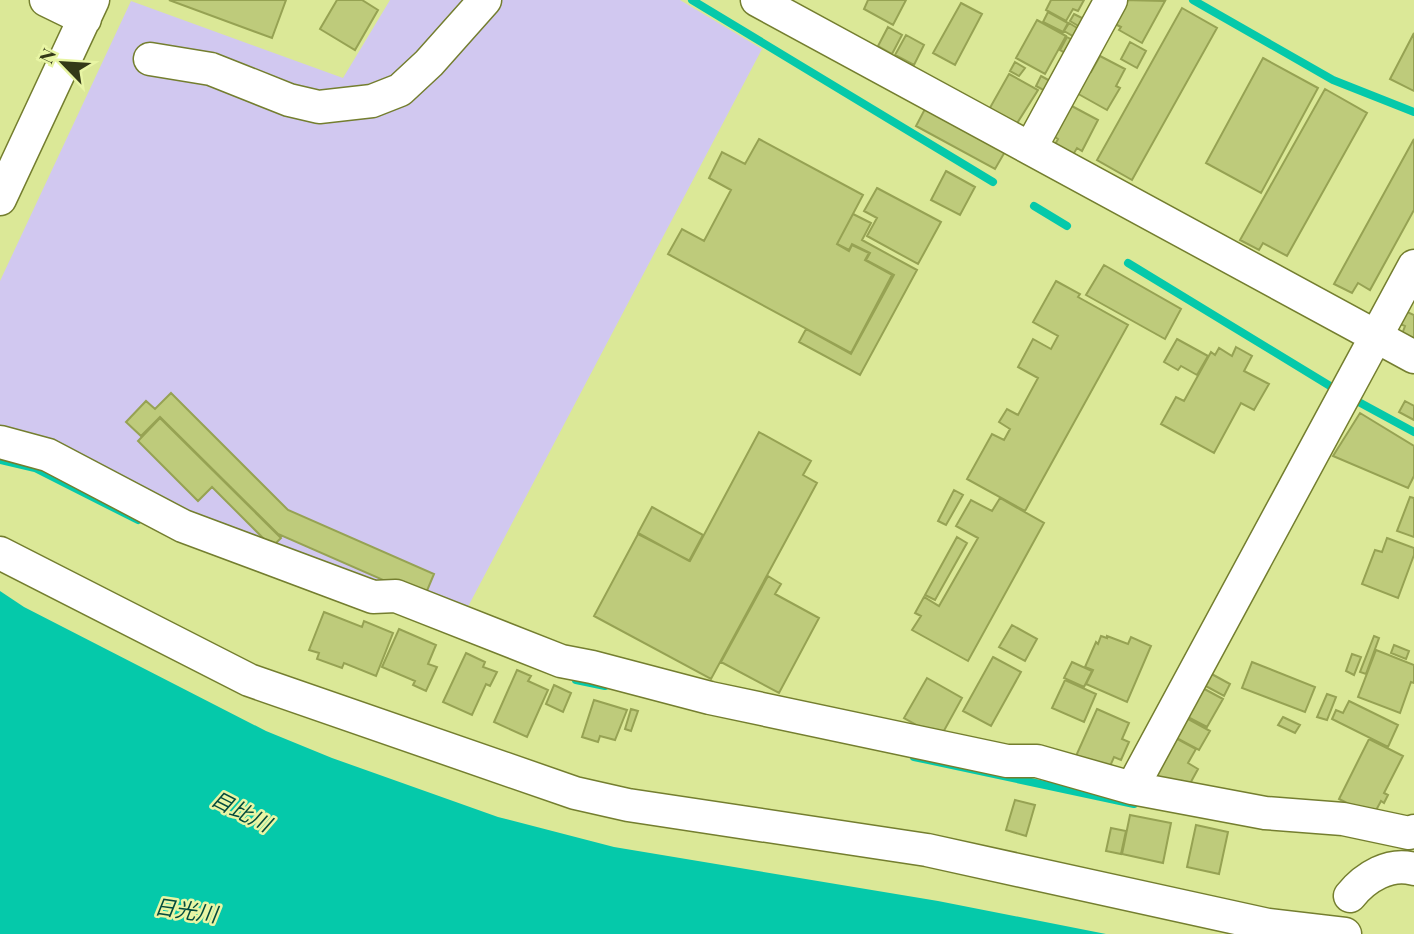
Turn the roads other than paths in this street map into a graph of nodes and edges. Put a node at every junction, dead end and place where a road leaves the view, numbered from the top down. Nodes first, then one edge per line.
1 (46, 0) edge
2 (485, 0) edge
3 (757, 0) edge
4 (1111, 0) edge
5 (89, 9) edge
6 (150, 59) dead end
7 (1031, 148) junction
8 (0, 199) edge
9 (1414, 266) edge
10 (1377, 337) junction
11 (1414, 357) edge
12 (0, 442) edge
13 (0, 553) edge
14 (1132, 788) junction
15 (1414, 831) edge
16 (1414, 869) edge
17 (1350, 896) dead end
18 (1345, 934) edge

1 - 5 street
2 - 6 street
3 - 7 street
4 - 7 street
5 - 8 street
7 - 10 street
9 - 10 street
10 - 11 street
10 - 14 street
12 - 14 street
13 - 18 street
14 - 15 street
16 - 17 street

